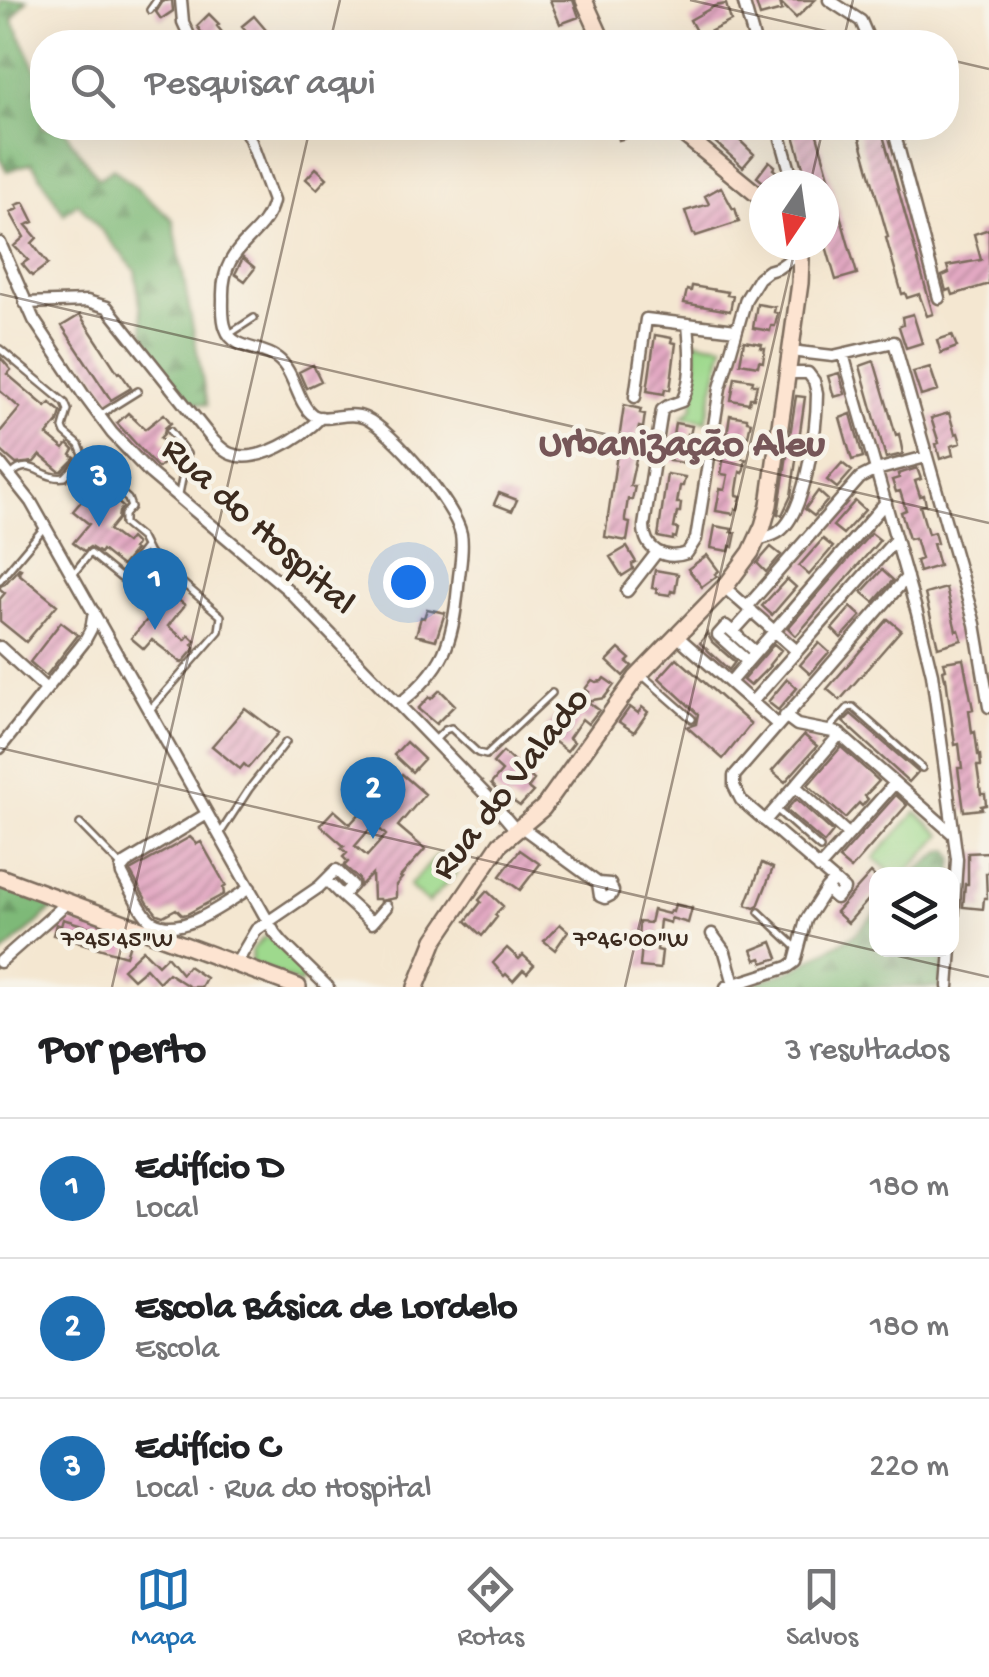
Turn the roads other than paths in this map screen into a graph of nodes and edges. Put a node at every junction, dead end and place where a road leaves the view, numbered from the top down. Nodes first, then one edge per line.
1 (157, 0) edge
2 (181, 0) edge
3 (584, 0) edge
4 (743, 0) edge
5 (829, 0) edge
6 (150, 10) dead end
7 (187, 30) edge
8 (598, 30) edge
9 (751, 30) edge
10 (865, 30) edge
11 (250, 140) edge
12 (691, 140) edge
13 (781, 140) edge
14 (896, 140) edge
15 (790, 170) edge
16 (749, 188) edge
17 (0, 243) edge
18 (787, 260) edge
19 (801, 260) edge
20 (778, 268) junction
21 (801, 276) junction
22 (939, 298) dead end
23 (25, 302) junction
24 (254, 318) dead end
25 (688, 324) junction
26 (736, 330) junction
27 (228, 334) junction
28 (0, 349) edge
29 (790, 351) junction
30 (843, 354) junction
31 (787, 373) junction
32 (138, 391) dead end
33 (635, 397) dead end
34 (98, 416) junction
35 (320, 418) junction
36 (170, 431) dead end
37 (926, 457) junction
38 (83, 458) junction
39 (0, 463) edge
40 (876, 470) junction
41 (12, 476) junction
42 (178, 496) junction
43 (886, 502) junction
44 (45, 526) junction
45 (896, 539) junction
46 (757, 540) junction
47 (145, 547) junction
48 (657, 552) junction
49 (72, 574) junction
50 (907, 577) junction
51 (0, 580) edge
52 (724, 587) junction
53 (627, 592) dead end
54 (749, 609) junction
55 (94, 612) junction
56 (773, 630) junction
57 (677, 636) junction
58 (0, 647) edge
59 (797, 651) junction
60 (751, 656) junction
61 (640, 673) junction
62 (730, 682) junction
63 (46, 690) junction
64 (552, 693) dead end
65 (752, 702) junction
66 (398, 704) junction
67 (989, 708) edge
68 (149, 711) junction
69 (692, 719) dead end
70 (781, 720) junction
71 (834, 732) junction
72 (434, 740) junction
73 (286, 742) dead end
74 (0, 748) edge
75 (922, 768) dead end
76 (895, 783) junction
77 (795, 786) junction
78 (776, 809) junction
79 (208, 814) junction
80 (765, 821) junction
81 (80, 824) dead end
82 (517, 828) junction
83 (848, 834) junction
84 (954, 834) junction
85 (219, 835) junction
86 (820, 848) dead end
87 (122, 867) junction
88 (957, 867) edge
89 (819, 868) junction
90 (0, 878) edge
91 (598, 884) dead end
92 (250, 888) junction
93 (68, 902) junction
94 (386, 907) dead end
95 (759, 912) dead end
96 (268, 921) junction
97 (712, 934) dead end
98 (800, 950) junction
99 (950, 957) edge
100 (0, 962) edge
101 (236, 964) junction
102 (730, 986) edge
103 (298, 987) edge
104 (328, 987) edge
105 (416, 987) edge
106 (948, 987) edge

1 - 6 lane
2 - 7 street
3 - 8 street
4 - 9 street
5 - 10 street
11 - 27 street
12 - 16 street
13 - 15 street
14 - 22 street
17 - 23 street, Rua do Hospital
18 - 20 street
19 - 21 street, Rua do Valado
20 - 21 street
20 - 26 street
21 - 29 street, Rua do Valado
23 - 34 street, Rua do Hospital
23 - 35 street
24 - 27 lane
25 - 26 street
25 - 33 street
25 - 48 street
26 - 48 street
27 - 35 street
28 - 38 lane
29 - 30 street
29 - 31 street, Rua do Valado
30 - 37 street
30 - 40 street
31 - 46 street, Rua do Valado
31 - 46 street
32 - 34 lane
34 - 42 street, Rua do Hospital
35 - 66 street
36 - 42 lane
37 - 40 street
37 - 67 street
38 - 41 lane
38 - 47 lane
39 - 41 street
40 - 43 street
40 - 54 street
41 - 44 street
42 - 66 street, Rua do Hospital
43 - 45 street
43 - 56 street
44 - 49 street
44 - 51 lane
45 - 50 street
45 - 59 street
46 - 52 street, Rua do Valado
47 - 49 lane
47 - 68 lane
48 - 53 street
49 - 55 street
50 - 70 street
50 - 84 street
52 - 54 street
52 - 57 street, Rua do Valado
54 - 56 street
54 - 60 street
55 - 63 street
55 - 68 street
56 - 59 street
56 - 60 street
57 - 61 street, Rua do Valado
57 - 62 street
58 - 63 street
59 - 65 street
60 - 62 street
61 - 69 lane
61 - 82 street, Rua do Valado
62 - 65 street
63 - 74 street
64 - 72 lane
65 - 70 street
66 - 72 street, Rua do Hospital
68 - 79 street
70 - 71 street
70 - 80 street
71 - 75 lane
71 - 76 street
71 - 77 street
72 - 82 street, Rua do Hospital
73 - 85 lane
76 - 83 street
76 - 84 street
77 - 78 street
77 - 83 street
78 - 80 street
78 - 86 lane
79 - 85 street
79 - 87 street
80 - 89 street
81 - 87 lane
82 - 91 street, Rua do Hospital
82 - 105 street, Rua do Valado
83 - 89 street
84 - 88 street
85 - 92 street
87 - 92 street
89 - 98 street
90 - 93 street
92 - 96 street
93 - 100 street
93 - 101 street
94 - 96 street
95 - 98 lane
96 - 101 street
96 - 104 street
97 - 102 street
98 - 102 street
99 - 106 street
101 - 103 street

